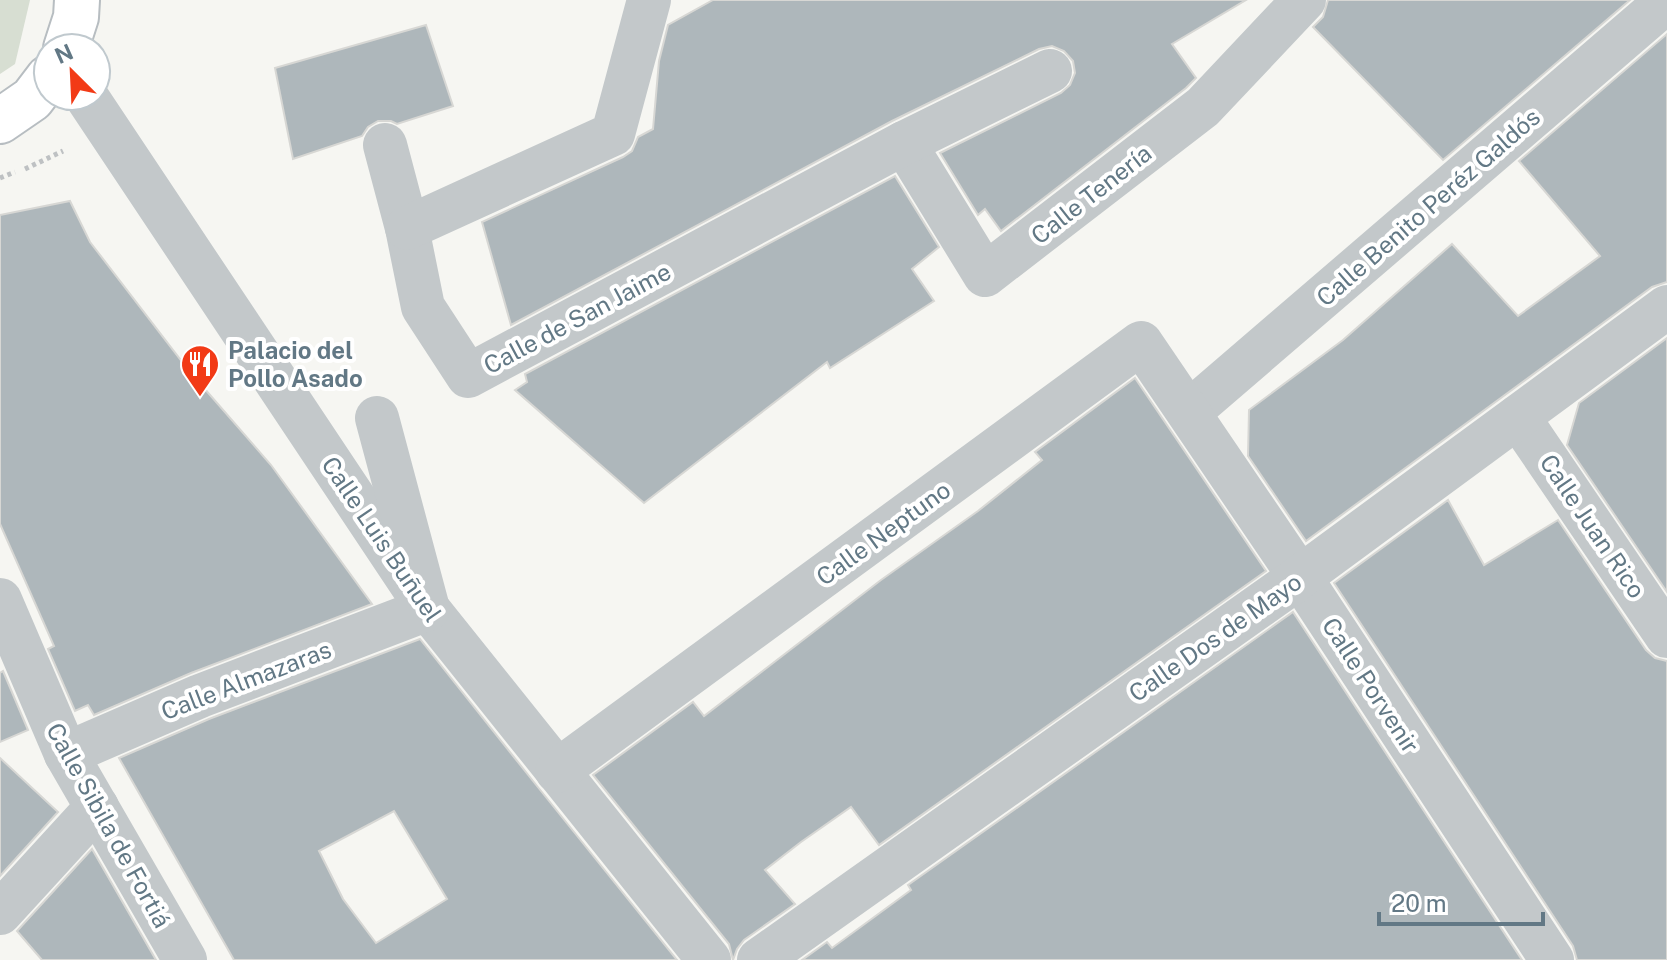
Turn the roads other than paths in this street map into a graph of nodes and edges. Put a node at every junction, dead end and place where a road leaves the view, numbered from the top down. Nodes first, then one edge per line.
1 (77, 0) edge
2 (1304, 0) edge
3 (1667, 1) edge
4 (654, 3) edge
5 (71, 32) edge
6 (1050, 71) dead end
7 (32, 99) edge
8 (97, 112) edge
9 (0, 121) edge
10 (904, 143) junction
11 (385, 145) dead end
12 (407, 228) junction
13 (1667, 307) edge
14 (1189, 412) junction
15 (1518, 417) junction
16 (377, 418) dead end
17 (1300, 577) junction
18 (0, 600) edge
19 (428, 609) junction
20 (1667, 636) edge
21 (66, 754) junction
22 (557, 771) junction
23 (97, 807) junction
24 (0, 913) edge
25 (185, 960) edge
26 (709, 960) edge
27 (759, 960) edge
28 (1552, 960) edge

1 - 5 street
2 - 10 street, Calle Tenería
3 - 14 street, Calle Benito Peréz Galdós
4 - 12 street
6 - 10 street
7 - 9 street
8 - 19 street, Calle Luis Buñuel
10 - 12 street, Calle de San Jaime
11 - 12 street, Calle de San Jaime
13 - 15 street, Calle Dos de Mayo
14 - 17 street, Calle Porvenir
14 - 22 street, Calle Neptuno
15 - 17 street, Calle Dos de Mayo
15 - 20 street, Calle Juan Rico
16 - 19 street
17 - 27 street, Calle Dos de Mayo
17 - 28 street, Calle Porvenir
18 - 21 street, Calle Sibila de Fortiá
19 - 21 street, Calle Almazaras
19 - 22 street, Calle Luis Buñuel
21 - 23 street, Calle Sibila de Fortiá
22 - 26 street, Calle Luis Buñuel
23 - 24 street
23 - 25 street, Calle Sibila de Fortiá

